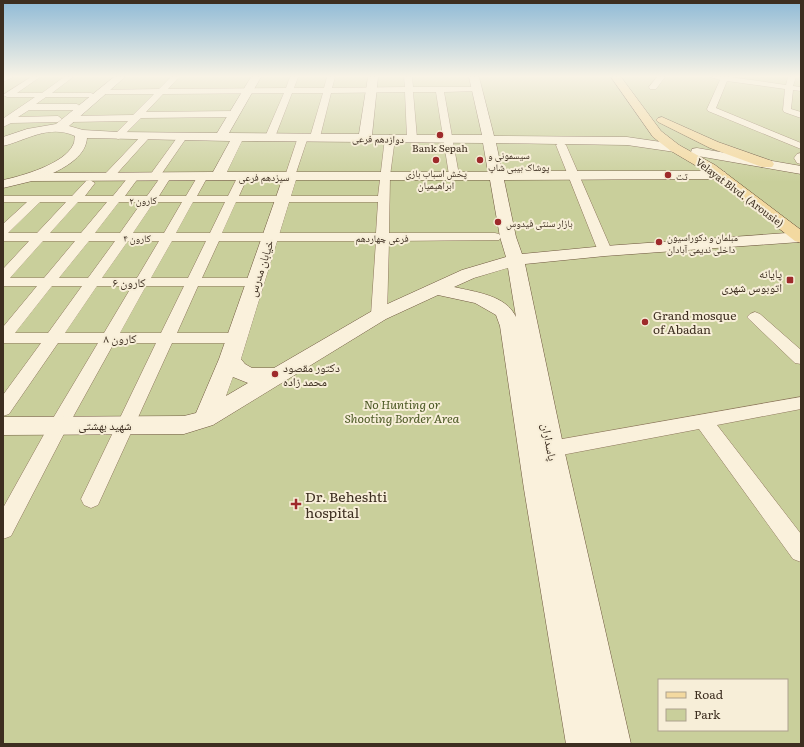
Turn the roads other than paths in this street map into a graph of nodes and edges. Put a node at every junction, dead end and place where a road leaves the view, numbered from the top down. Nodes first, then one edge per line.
1 (19, 112) edge
2 (78, 112) edge
3 (142, 112) edge
4 (188, 112) edge
5 (280, 112) edge
6 (319, 112) edge
7 (369, 112) edge
8 (410, 112) edge
9 (444, 112) edge
10 (482, 112) edge
11 (646, 112) edge
12 (654, 112) edge
13 (718, 112) edge
14 (234, 114) joint
15 (186, 115) junction
16 (138, 116) junction
17 (70, 119) junction
18 (662, 120) junction
19 (5, 122) edge
20 (59, 123) junction
21 (3, 134) edge
22 (24, 134) junction
23 (81, 134) junction
24 (118, 136) junction
25 (660, 136) junction
26 (145, 137) junction
27 (182, 137) junction
28 (221, 137) junction
29 (238, 137) junction
30 (270, 137) junction
31 (309, 137) junction
32 (365, 138) junction
33 (390, 138) junction
34 (412, 138) junction
35 (449, 139) junction
36 (489, 139) junction
37 (3, 142) edge
38 (627, 142) junction
39 (561, 145) dead end
40 (801, 146) edge
41 (675, 148) junction
42 (697, 152) junction
43 (801, 156) edge
44 (801, 161) edge
45 (767, 164) junction
46 (801, 170) edge
47 (496, 175) junction
48 (574, 175) junction
49 (720, 175) junction
50 (109, 176) junction
51 (203, 176) junction
52 (218, 176) junction
53 (243, 176) junction
54 (290, 176) junction
55 (385, 176) junction
56 (454, 176) junction
57 (32, 177) junction
58 (134, 177) junction
59 (160, 177) junction
60 (9, 183) edge
61 (90, 184) dead end
62 (3, 190) edge
63 (3, 199) edge
64 (36, 199) junction
65 (76, 199) junction
66 (116, 199) junction
67 (151, 199) junction
68 (190, 199) junction
69 (232, 199) junction
70 (282, 199) junction
71 (384, 199) junction
72 (3, 231) edge
73 (801, 233) edge
74 (3, 237) edge
75 (40, 237) junction
76 (85, 237) junction
77 (124, 237) junction
78 (168, 237) junction
79 (214, 237) junction
80 (270, 237) junction
81 (382, 237) junction
82 (495, 237) dead end
83 (605, 251) junction
84 (515, 260) junction
85 (3, 277) edge
86 (3, 282) edge
87 (48, 282) junction
88 (92, 282) junction
89 (142, 282) junction
90 (193, 282) junction
91 (255, 282) junction
92 (436, 289) junction
93 (379, 315) junction
94 (755, 317) dead end
95 (3, 338) edge
96 (53, 338) junction
97 (109, 338) junction
98 (166, 338) junction
99 (237, 338) junction
100 (801, 359) edge
101 (230, 360) junction
102 (281, 374) junction
103 (801, 403) edge
104 (3, 409) edge
105 (205, 419) junction
106 (702, 421) junction
107 (59, 425) junction
108 (125, 425) junction
109 (3, 426) edge
110 (551, 449) junction
111 (91, 499) dead end
112 (3, 529) edge
113 (801, 552) edge
114 (585, 744) edge
115 (612, 744) edge

1 - 19 street
2 - 17 street
3 - 16 street
4 - 15 street
5 - 30 street
6 - 31 street
7 - 32 street
8 - 34 street
9 - 35 street
10 - 36 street, پاسداران
11 - 25 main road, Velayat Blvd. (Arousie)
12 - 18 main road, Velayat Blvd. (Arousie)
13 - 40 street
14 - 15 street
14 - 28 street
15 - 16 street
16 - 17 street
16 - 24 street
17 - 20 street
18 - 42 main road, Velayat Blvd. (Arousie)
18 - 45 main road
19 - 20 street
20 - 22 street
20 - 23 street, دوازدهم فرعی
21 - 22 street
22 - 37 street
23 - 24 street, دوازدهم فرعی
23 - 57 street
24 - 26 street, دوازدهم فرعی
25 - 38 street
25 - 41 main road, Velayat Blvd. (Arousie)
26 - 27 street, دوازدهم فرعی
26 - 50 street
27 - 28 street, دوازدهم فرعی
27 - 59 street
28 - 29 street, دوازدهم فرعی
29 - 30 street, دوازدهم فرعی
29 - 52 street
30 - 31 street, دوازدهم فرعی
31 - 32 street, دوازدهم فرعی
31 - 54 street
32 - 33 street, دوازدهم فرعی
33 - 34 street, دوازدهم فرعی
33 - 55 street
34 - 35 street, دوازدهم فرعی
35 - 36 street, دوازدهم فرعی
35 - 56 street
36 - 38 street, دوازدهم فرعی
36 - 47 street, پاسداران
38 - 41 street, دوازدهم فرعی
39 - 48 street
41 - 42 main road
41 - 49 main road, Velayat Blvd. (Arousie)
42 - 45 street
42 - 73 main road, Velayat Blvd. (Arousie)
43 - 44 street
45 - 46 street
47 - 48 street, سیزدهم فرعی
47 - 56 street, سیزدهم فرعی
47 - 84 street, پاسداران
48 - 49 street, سیزدهم فرعی
48 - 83 street
49 - 73 main road, Velayat Blvd. (Arousie)
50 - 57 street, سیزدهم فرعی
50 - 58 street, سیزدهم فرعی
51 - 52 street, سیزدهم فرعی
51 - 59 street, سیزدهم فرعی
51 - 68 street
52 - 53 street, سیزدهم فرعی
53 - 54 street, سیزدهم فرعی
53 - 69 street
54 - 55 street, سیزدهم فرعی
54 - 70 street, خیابان مدرس
55 - 56 street, سیزدهم فرعی
55 - 71 street
57 - 60 street
58 - 59 street, سیزدهم فرعی
58 - 66 street
59 - 67 street
60 - 62 street
61 - 65 street
63 - 64 street, کارون ۲
64 - 65 street, کارون ۲
64 - 72 street
65 - 66 street, کارون ۲
65 - 75 street
66 - 67 street, کارون ۲
66 - 76 street
67 - 68 street, کارون ۲
67 - 77 street
68 - 69 street, کارون ۲
68 - 78 street
69 - 70 street, کارون ۲
69 - 79 street
70 - 71 street, کارون ۲
70 - 80 street, خیابان مدرس
71 - 81 street
73 - 83 street, شهید بهشتی
74 - 75 street, کارون ۴
75 - 76 street, کارون ۴
75 - 85 street
76 - 77 street, کارون ۴
76 - 87 street
77 - 78 street, کارون ۴
77 - 88 street
78 - 79 street, کارون ۴
78 - 89 street
79 - 80 street, کارون ۴
79 - 90 street
80 - 81 street, فرعی چهاردهم
80 - 91 street, خیابان مدرس
81 - 82 street, فرعی چهاردهم
81 - 93 street
83 - 84 street, شهید بهشتی
84 - 92 street, شهید بهشتی
84 - 110 street, پاسداران
86 - 87 street, کارون ۶
87 - 88 street, کارون ۶
87 - 95 street
88 - 89 street, کارون ۶
88 - 96 street
89 - 90 street, کارون ۶
89 - 97 street
90 - 91 street, کارون ۶
90 - 98 street
91 - 99 street, خیابان مدرس
92 - 93 street, شهید بهشتی
92 - 114 street, پاسداران
93 - 102 street, شهید بهشتی
94 - 100 street
95 - 96 street, کارون ۸
96 - 97 street, کارون ۸
96 - 104 street
97 - 98 street, کارون ۸
97 - 107 street
98 - 99 street, کارون ۸
98 - 108 street
99 - 101 street, خیابان مدرس
101 - 102 street
101 - 105 street, خیابان مدرس
102 - 105 street, شهید بهشتی
103 - 106 street
105 - 108 street, شهید بهشتی
106 - 110 street
106 - 113 street
107 - 108 street, شهید بهشتی
107 - 109 street, شهید بهشتی
107 - 112 street
108 - 111 street
110 - 115 street, پاسداران

